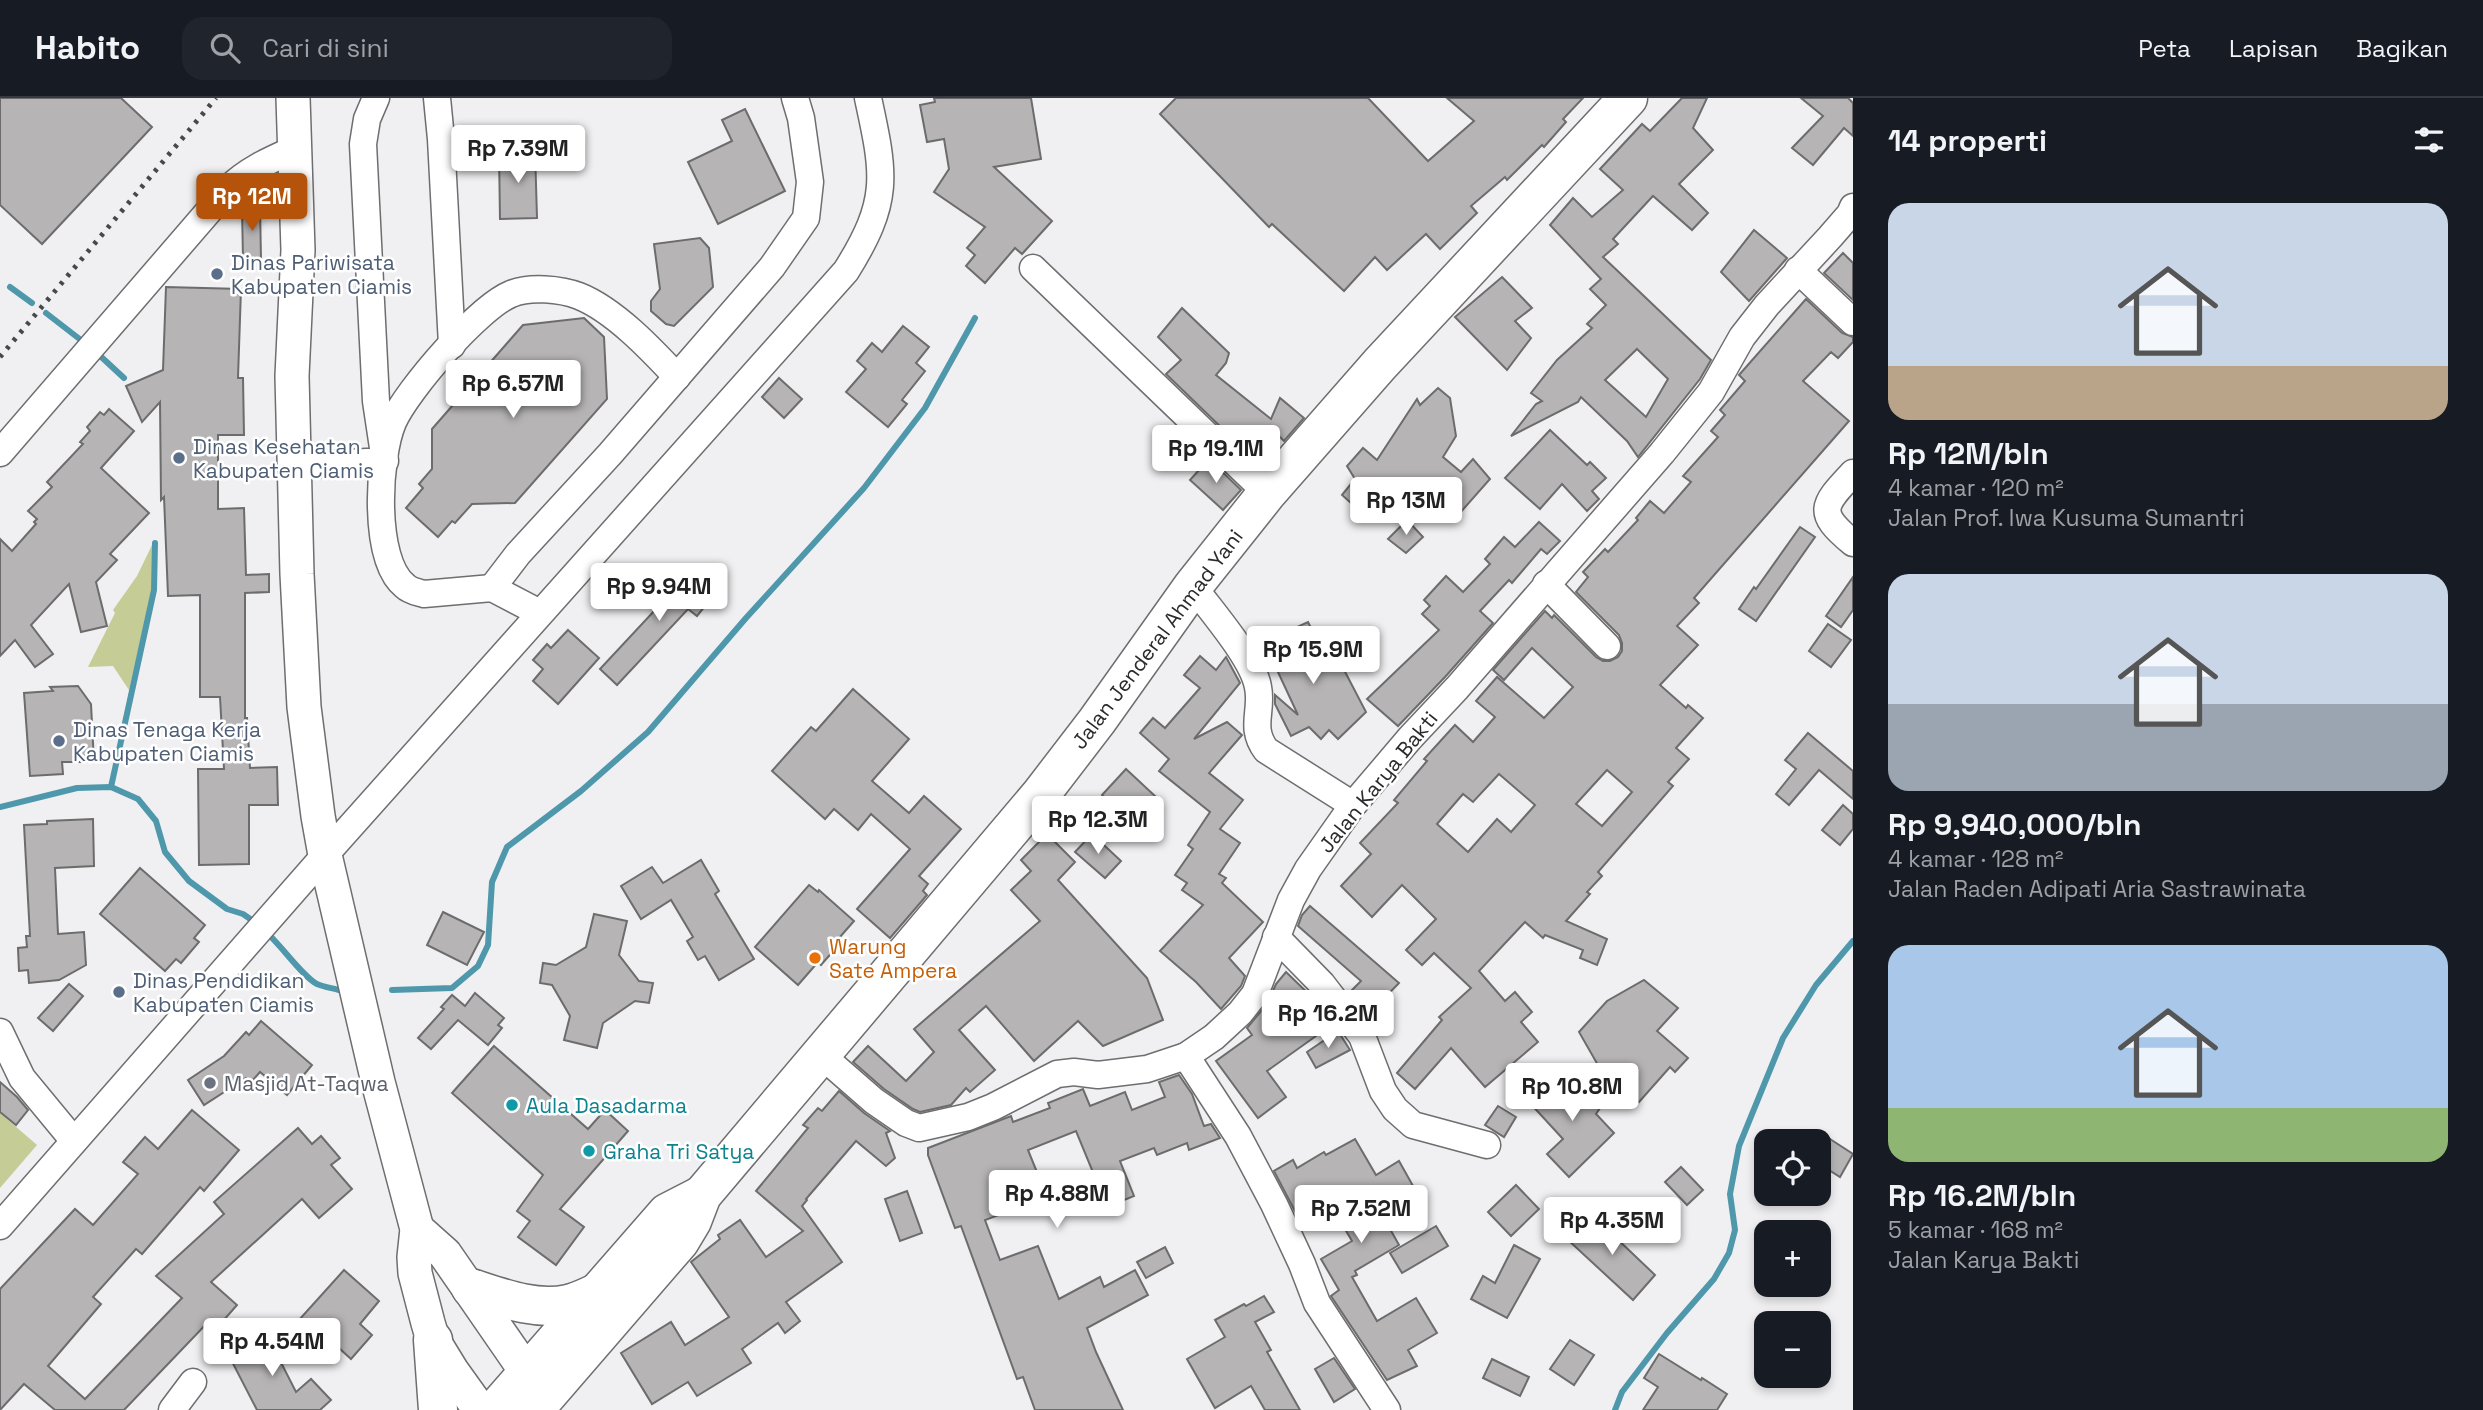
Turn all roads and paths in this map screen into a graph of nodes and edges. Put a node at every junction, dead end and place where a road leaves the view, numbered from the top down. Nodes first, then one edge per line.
1 (293, 98) edge
2 (376, 98) edge
3 (437, 98) edge
4 (795, 98) edge
5 (868, 98) edge
6 (1628, 98) edge
7 (295, 149) junction
8 (1853, 207) edge
9 (1033, 268) dead end
10 (1797, 270) junction
11 (1853, 321) edge
12 (452, 345) junction
13 (677, 377) junction
14 (0, 453) edge
15 (384, 461) junction
16 (294, 466) junction
17 (1853, 473) edge
18 (1267, 493) junction
19 (1853, 543) edge
20 (1546, 584) junction
21 (1192, 586) junction
22 (492, 588) junction
23 (540, 613) junction
24 (1607, 646) dead end
25 (1353, 805) junction
26 (325, 855) junction
27 (1276, 937) junction
28 (0, 1032) edge
29 (820, 1054) junction
30 (1186, 1056) junction
31 (74, 1141) junction
32 (1487, 1145) dead end
33 (702, 1195) junction
34 (0, 1226) edge
35 (417, 1229) junction
36 (471, 1288) junction
37 (599, 1292) junction
38 (433, 1340) junction
39 (192, 1382) dead end
40 (535, 1394) edge
41 (172, 1410) edge
42 (438, 1410) edge
43 (480, 1410) edge
44 (495, 1410) edge
45 (1387, 1410) edge

1 - 7 main road
2 - 15 street
3 - 12 street
4 - 13 street
5 - 23 street
6 - 18 highway, Jalan Jenderal Ahmad Yani
7 - 14 street
7 - 16 main road
8 - 10 street, Jalan Karya Bakti
9 - 18 street
10 - 11 street
10 - 20 street, Jalan Karya Bakti
12 - 13 street
12 - 15 street
13 - 22 street
15 - 16 street
15 - 22 street
16 - 26 main road
17 - 19 street
18 - 21 highway, Jalan Jenderal Ahmad Yani
20 - 24 street
20 - 25 street, Jalan Karya Bakti
21 - 25 street
21 - 29 highway, Jalan Jenderal Ahmad Yani
22 - 23 street
23 - 26 street
25 - 27 street, Jalan Karya Bakti
26 - 31 street
26 - 35 main road
27 - 30 street, Jalan Karya Bakti
27 - 32 street
28 - 31 street
29 - 30 street, Jalan Karya Bakti
29 - 33 highway, Jalan Jenderal Ahmad Yani
30 - 45 street
31 - 34 street
33 - 37 highway, Jalan Jenderal Ahmad Yani
33 - 40 highway, Jalan Jenderal Ahmad Yani
35 - 36 main road
35 - 38 main road
36 - 37 highway
36 - 40 main road
37 - 40 highway, Jalan Jenderal Ahmad Yani
38 - 42 highway
38 - 43 main road
39 - 41 street
40 - 44 highway, Jalan Jenderal Ahmad Yani

